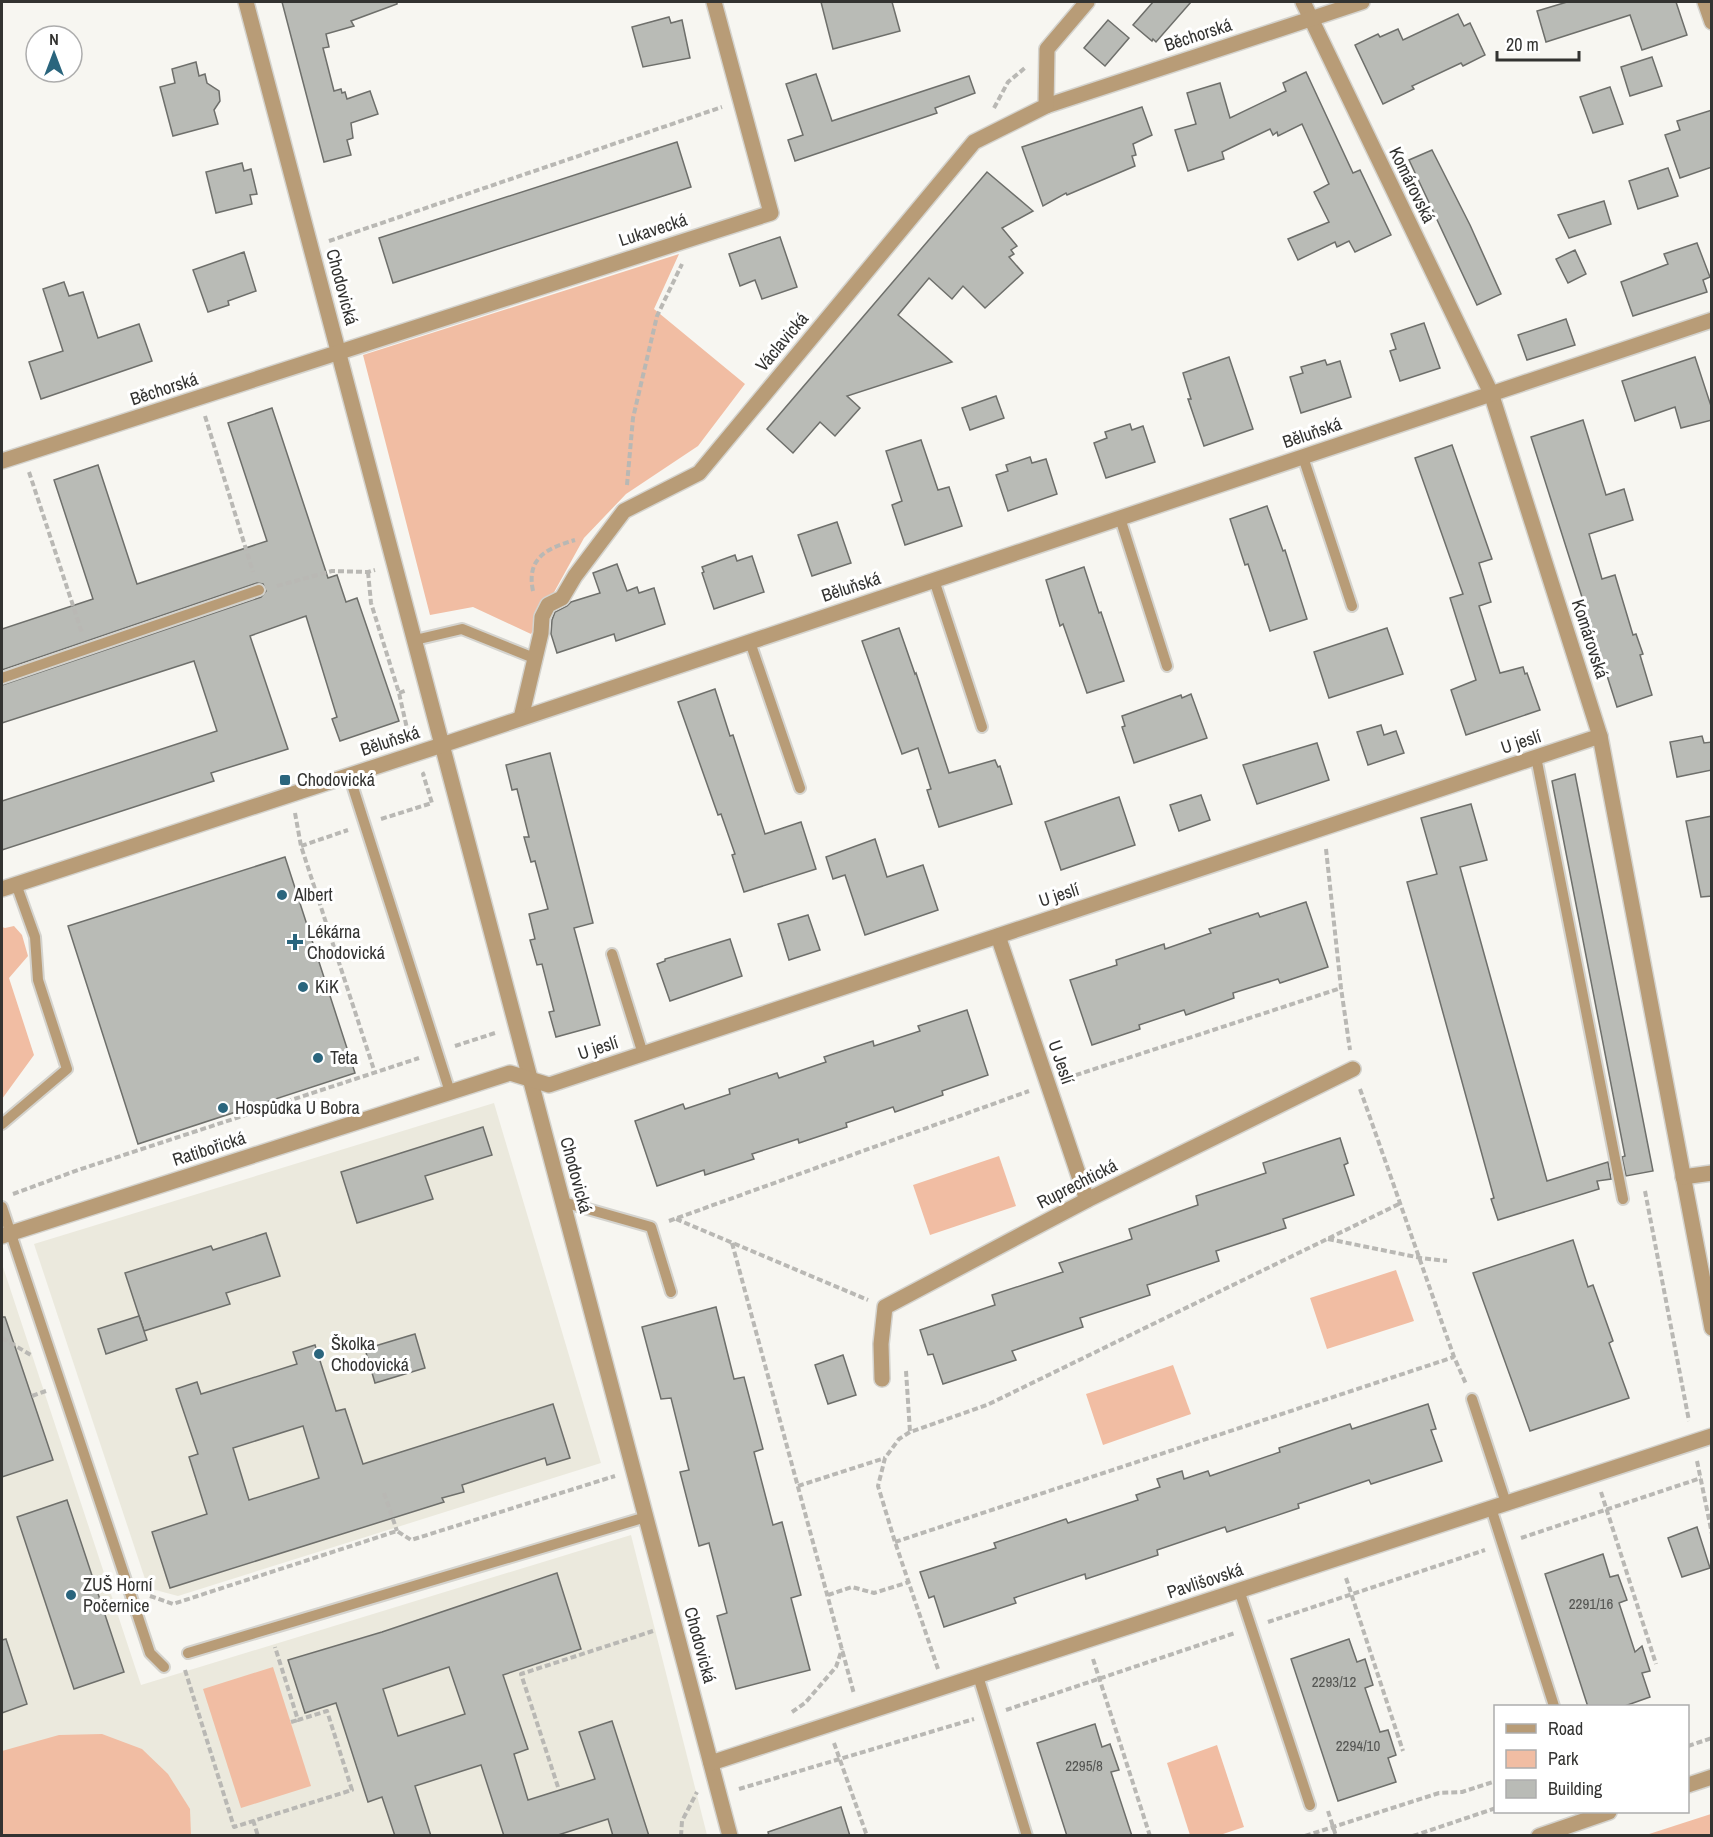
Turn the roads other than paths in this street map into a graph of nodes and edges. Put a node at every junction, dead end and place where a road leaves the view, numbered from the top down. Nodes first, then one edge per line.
1 (246, 2) edge
2 (714, 2) edge
3 (1087, 2) edge
4 (1303, 2) edge
5 (1362, 2) edge
6 (1705, 2) edge
7 (1310, 19) junction
8 (1712, 22) edge
9 (1046, 106) junction
10 (1712, 320) edge
11 (339, 353) junction
12 (1491, 393) junction
13 (1303, 457) junction
14 (2, 461) edge
15 (1120, 518) junction
16 (934, 580) junction
17 (259, 590) road end
18 (1352, 606) dead end
19 (415, 640) junction
20 (750, 642) junction
21 (534, 658) junction
22 (1167, 666) dead end
23 (2, 678) edge
24 (521, 718) junction
25 (982, 727) dead end
26 (1600, 736) junction
27 (442, 745) junction
28 (1536, 757) junction
29 (349, 775) junction
30 (800, 788) dead end
31 (9, 887) edge
32 (998, 936) junction
33 (612, 954) dead end
34 (643, 1054) junction
35 (1353, 1069) road end
36 (531, 1080) junction
37 (450, 1092) junction
38 (2, 1124) edge
39 (1712, 1173) edge
40 (1683, 1177) junction
41 (1623, 1199) dead end
42 (1087, 1200) junction
43 (563, 1202) junction
44 (2, 1208) edge
45 (6, 1234) edge
46 (671, 1292) dead end
47 (1712, 1328) edge
48 (882, 1379) dead end
49 (1472, 1399) road end
50 (1712, 1436) edge
51 (1506, 1503) junction
52 (1491, 1508) junction
53 (646, 1517) junction
54 (1239, 1590) junction
55 (188, 1653) dead end
56 (164, 1667) road end
57 (978, 1676) junction
58 (1553, 1705) edge
59 (711, 1763) junction
60 (1712, 1776) edge
61 (1689, 1785) edge
62 (1310, 1805) dead end
63 (1606, 1813) edge
64 (730, 1836) edge
65 (1027, 1836) edge
66 (1539, 1836) edge

1 - 11 street, Chodovická
2 - 11 street, Lukavecká
3 - 9 street
4 - 7 street, Komárovská
5 - 7 street, Běchorská
6 - 8 street
7 - 9 street, Běchorská
7 - 12 street, Komárovská
9 - 21 street, Václavická
10 - 12 street, Běluňská
11 - 14 street, Běchorská
11 - 19 street, Chodovická
12 - 13 street, Běluňská
12 - 26 street, Komárovská
13 - 15 street, Běluňská
13 - 18 lane
15 - 16 street, Běluňská
15 - 22 lane
16 - 20 street, Běluňská
16 - 25 lane
17 - 23 lane
19 - 21 lane
19 - 27 street, Chodovická
20 - 24 street, Běluňská
20 - 30 lane
21 - 24 street, Václavická
24 - 27 street, Běluňská
26 - 28 street, U jeslí
26 - 40 street, Komárovská
27 - 29 street, Běluňská
27 - 36 street, Chodovická
28 - 32 street, U jeslí
28 - 41 lane
29 - 31 street, Běluňská
29 - 37 lane
31 - 38 lane
32 - 34 street, U jeslí
32 - 42 street, U Jeslí
33 - 34 lane
34 - 36 street, U jeslí
35 - 42 street, Ruprechtická
36 - 37 street, Ratibořická
36 - 43 street, Chodovická
37 - 45 street, Ratibořická
39 - 40 street
40 - 47 street, Komárovská
42 - 48 street, Ruprechtická
43 - 46 lane
43 - 53 street, Chodovická
44 - 45 lane
45 - 56 lane
49 - 51 lane
50 - 51 street, Pavlišovská
51 - 52 street, Pavlišovská
52 - 54 street, Pavlišovská
52 - 58 lane
53 - 55 lane
53 - 59 street, Chodovická
54 - 57 street, Pavlišovská
54 - 62 lane
57 - 59 street, Pavlišovská
57 - 65 lane
59 - 64 street, Chodovická
60 - 61 street
63 - 66 street

